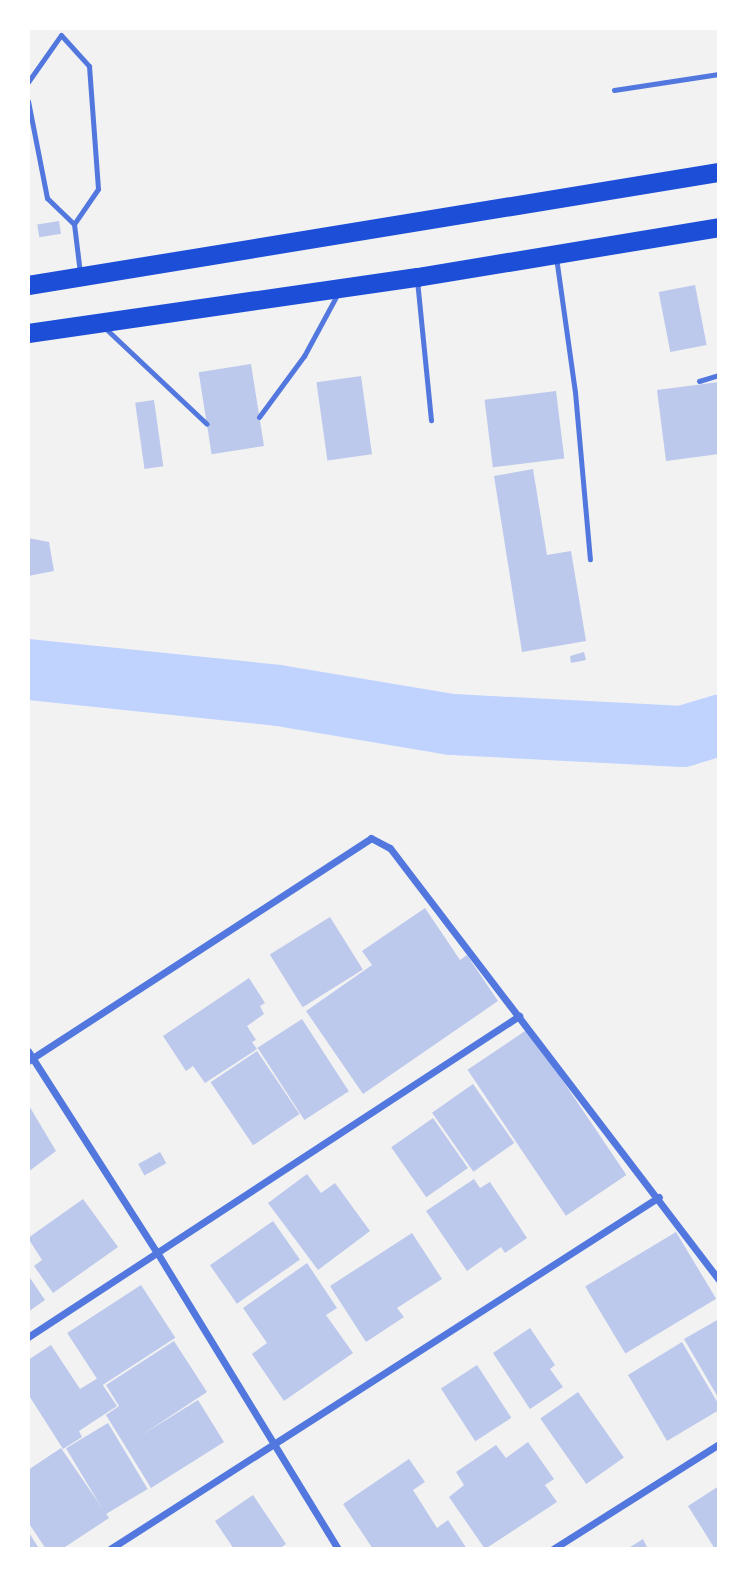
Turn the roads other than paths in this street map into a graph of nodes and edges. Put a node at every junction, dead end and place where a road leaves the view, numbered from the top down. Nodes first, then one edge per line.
1 (719, 74) edge
2 (28, 82) edge
3 (614, 89) dead end
4 (28, 101) edge
5 (719, 172) edge
6 (74, 224) junction
7 (719, 227) edge
8 (555, 253) junction
9 (80, 277) junction
10 (416, 277) junction
11 (28, 285) edge
12 (341, 287) junction
13 (99, 323) junction
14 (28, 333) edge
15 (719, 375) edge
16 (699, 381) dead end
17 (259, 417) dead end
18 (431, 420) dead end
19 (207, 424) dead end
20 (590, 559) dead end
21 (519, 1016) junction
22 (29, 1057) edge
23 (659, 1197) junction
24 (158, 1254) junction
25 (719, 1280) edge
26 (28, 1337) edge
27 (719, 1444) edge
28 (273, 1446) junction
29 (110, 1549) edge
30 (338, 1549) edge
31 (553, 1549) edge

1 - 3 lane
2 - 6 lane
4 - 6 lane
5 - 9 highway
6 - 9 lane
7 - 8 highway
8 - 10 highway
8 - 20 lane
9 - 11 highway
10 - 12 highway
10 - 18 lane
12 - 13 highway
12 - 17 lane
13 - 14 highway
13 - 19 lane
15 - 16 lane
21 - 22 street
21 - 23 street
21 - 24 street
22 - 24 street
23 - 25 street
23 - 28 street
24 - 26 street
24 - 28 street
27 - 31 street
28 - 29 street
28 - 30 street

